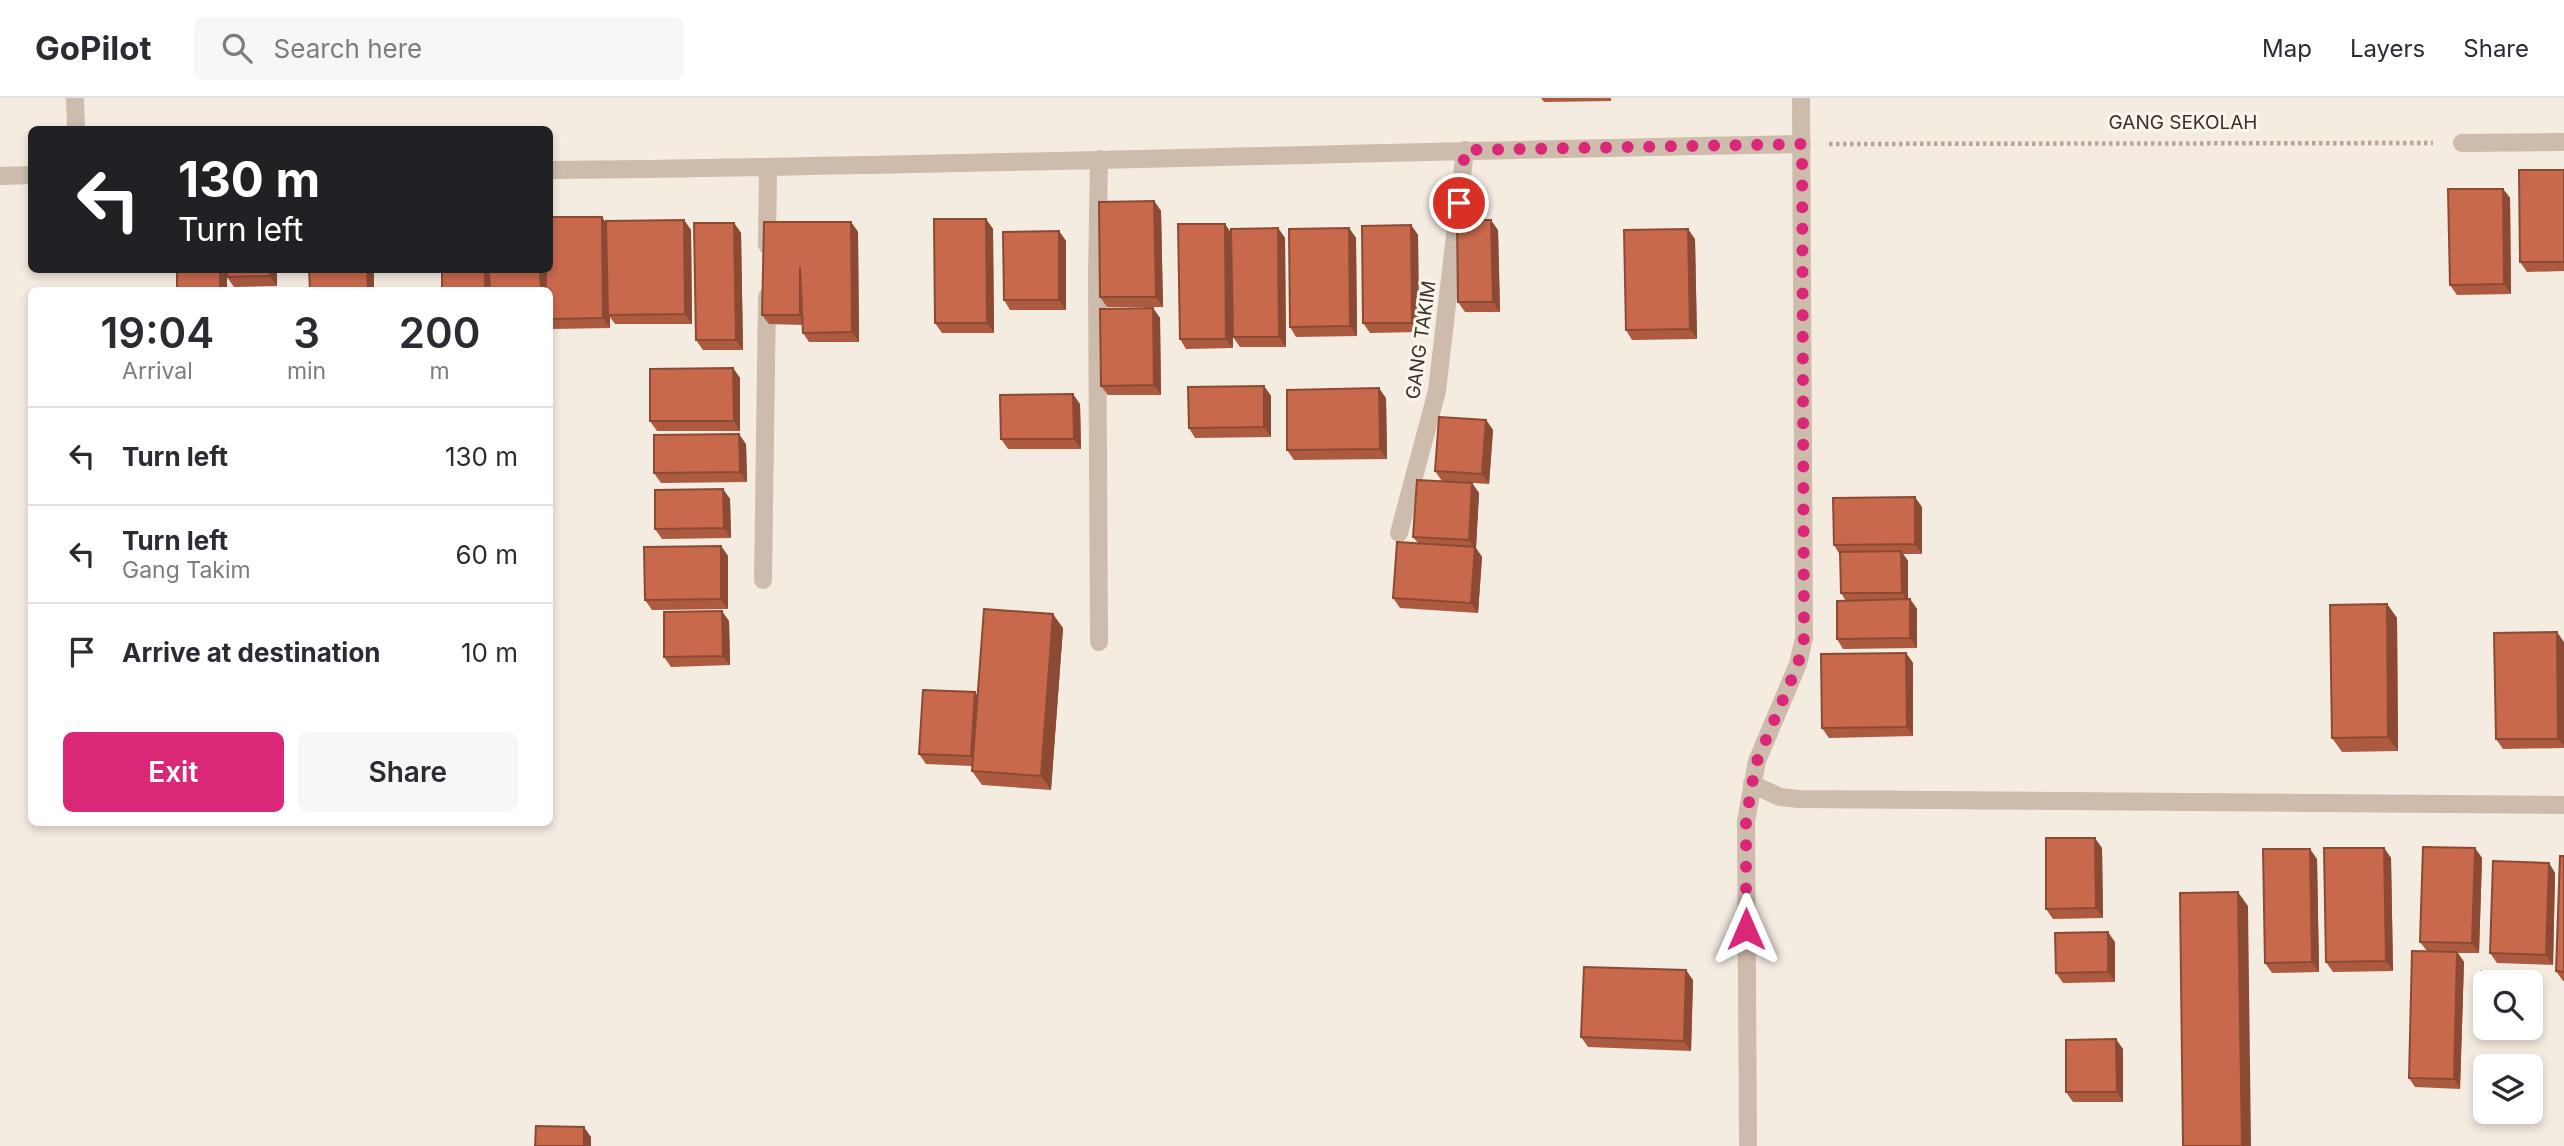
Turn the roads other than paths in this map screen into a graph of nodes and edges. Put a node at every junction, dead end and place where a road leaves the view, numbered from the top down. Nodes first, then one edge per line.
1 (75, 98) edge
2 (1801, 98) edge
3 (76, 126) edge
4 (2564, 142) edge
5 (2462, 143) road end
6 (1802, 144) junction
7 (1465, 150) junction
8 (1099, 159) junction
9 (768, 168) junction
10 (553, 170) edge
11 (0, 176) edge
12 (28, 176) edge
13 (1399, 533) dead end
14 (763, 580) dead end
15 (1099, 642) dead end
16 (1752, 784) junction
17 (2564, 805) edge
18 (1748, 1146) edge

1 - 3 street
2 - 6 street
4 - 5 street
6 - 7 street
6 - 16 street
7 - 8 street
7 - 13 street, GANG TAKIM
8 - 9 street
8 - 15 street
9 - 10 street
9 - 14 street
11 - 12 street
16 - 17 street
16 - 18 street

